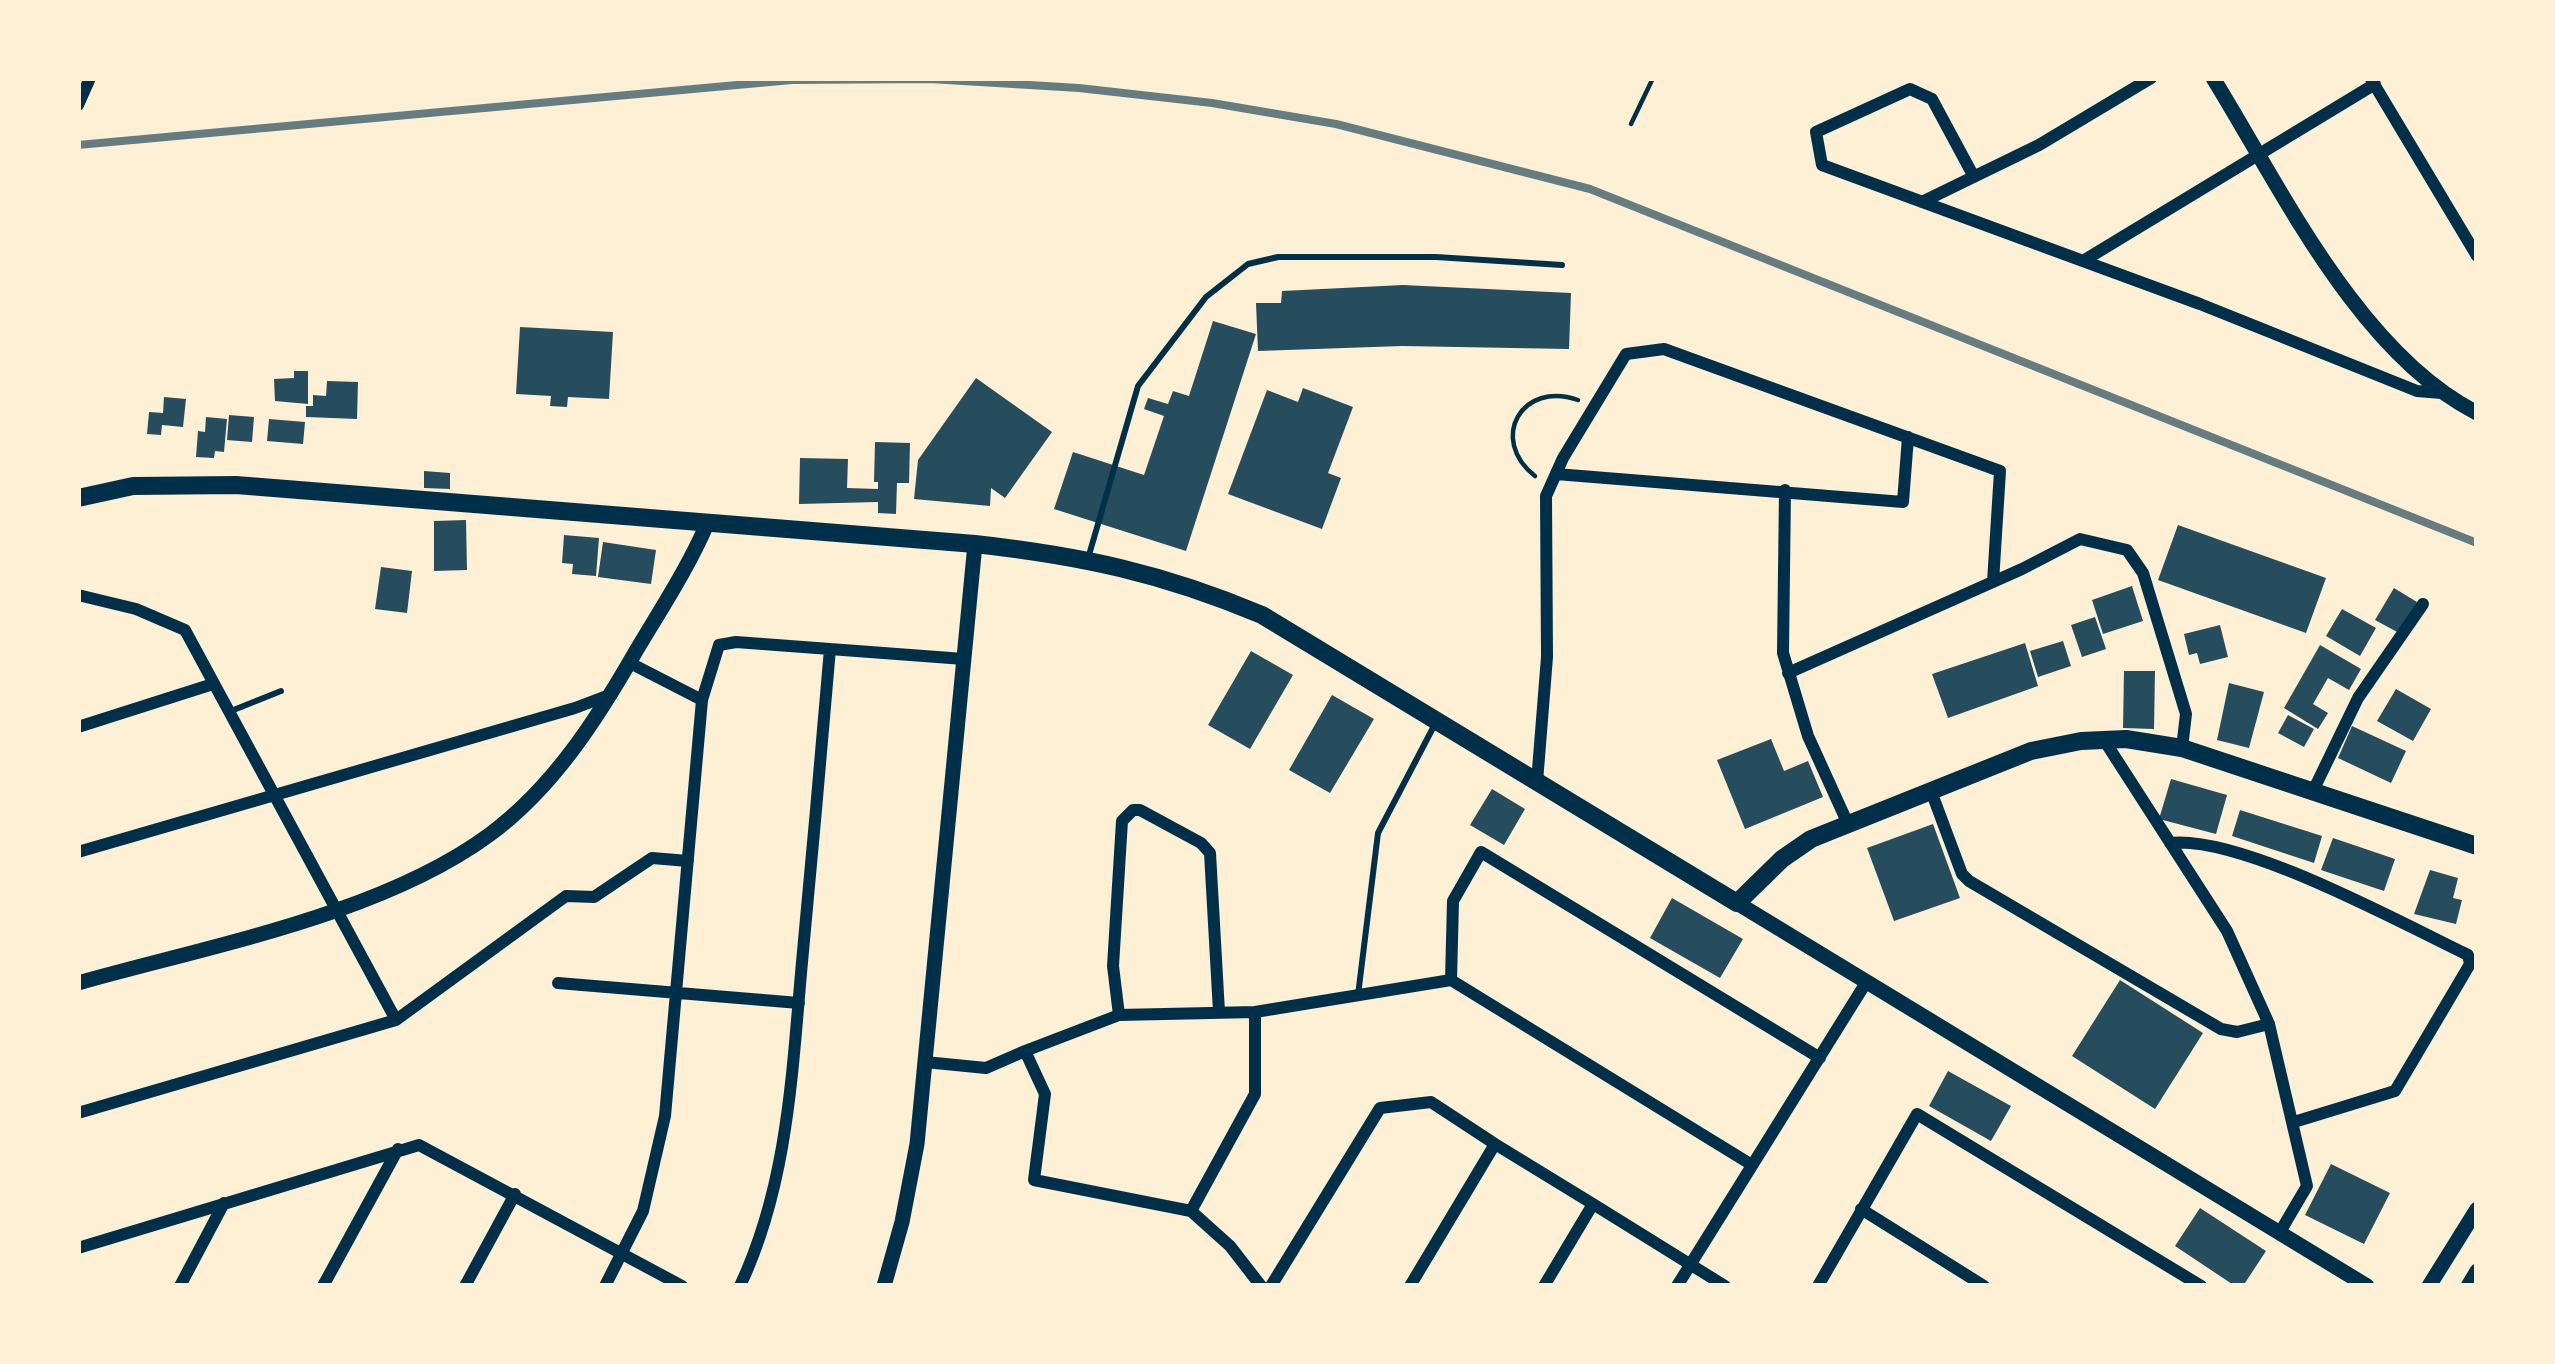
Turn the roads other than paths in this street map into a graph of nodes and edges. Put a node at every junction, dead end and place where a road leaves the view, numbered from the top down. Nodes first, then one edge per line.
1 (90, 78) edge
2 (2151, 78) edge
3 (2213, 78) edge
4 (2373, 81) edge
5 (78, 106) edge
6 (2259, 153) junction
7 (1974, 177) junction
8 (1922, 202) junction
9 (2477, 256) edge
10 (2083, 261) junction
11 (1562, 265) dead end
12 (2448, 393) junction
13 (2477, 412) edge
14 (1908, 437) junction
15 (1554, 477) junction
16 (1785, 490) junction
17 (78, 498) edge
18 (707, 524) junction
19 (975, 544) junction
20 (1088, 559) junction
21 (1993, 582) junction
22 (78, 595) edge
23 (2423, 604) dead end
24 (830, 649) junction
25 (964, 659) junction
26 (630, 663) junction
27 (1788, 673) junction
28 (213, 684) junction
29 (281, 691) dead end
30 (614, 694) junction
31 (702, 700) junction
32 (228, 712) junction
33 (1437, 721) junction
34 (78, 727) edge
35 (2104, 740) junction
36 (2182, 748) junction
37 (1537, 782) junction
38 (1931, 791) junction
39 (2313, 791) junction
40 (272, 797) junction
41 (1848, 824) junction
42 (2170, 842) junction
43 (2477, 846) edge
44 (78, 852) edge
45 (688, 860) junction
46 (1737, 903) junction
47 (336, 910) junction
48 (1451, 980) junction
49 (1867, 981) junction
50 (78, 983) edge
51 (558, 983) dead end
52 (679, 993) junction
53 (1358, 997) junction
54 (799, 1003) junction
55 (1219, 1012) junction
56 (1255, 1012) junction
57 (1119, 1015) junction
58 (396, 1020) junction
59 (2269, 1024) junction
60 (1025, 1051) junction
61 (1820, 1058) junction
62 (925, 1062) junction
63 (78, 1093) edge
64 (84, 1111) edge
65 (2294, 1122) junction
66 (1495, 1144) junction
67 (398, 1149) junction
68 (1752, 1165) junction
69 (515, 1194) junction
70 (224, 1203) junction
71 (1593, 1204) junction
72 (1861, 1209) junction
73 (2477, 1209) edge
74 (1191, 1210) junction
75 (2280, 1232) junction
76 (78, 1248) edge
77 (622, 1252) junction
78 (1690, 1264) junction
79 (2477, 1270) edge
80 (180, 1286) edge
81 (323, 1286) edge
82 (464, 1286) edge
83 (605, 1286) edge
84 (682, 1286) edge
85 (740, 1286) edge
86 (884, 1286) edge
87 (1261, 1286) edge
88 (1271, 1286) edge
89 (1410, 1286) edge
90 (1544, 1286) edge
91 (1677, 1286) edge
92 (1725, 1286) edge
93 (1818, 1286) edge
94 (1984, 1286) edge
95 (2201, 1286) edge
96 (2367, 1286) edge
97 (2429, 1286) edge
98 (2468, 1286) edge

1 - 5 street
2 - 7 street
3 - 6 street
4 - 6 street
4 - 9 street
6 - 10 street
6 - 12 street
7 - 8 street
7 - 8 street
8 - 10 street
10 - 12 street
11 - 20 lane
12 - 13 street
14 - 15 street
14 - 16 street
14 - 21 street
15 - 16 street
15 - 37 street
16 - 27 street
17 - 18 main road
18 - 19 main road
18 - 26 street
19 - 20 main road
19 - 25 street
20 - 33 main road
21 - 27 street
21 - 36 street
22 - 28 street
23 - 39 street
24 - 25 street
24 - 31 street
24 - 54 street
25 - 62 street
26 - 30 street
26 - 31 street
27 - 41 street
28 - 32 street
28 - 34 street
29 - 32 lane
30 - 40 street
30 - 47 street
31 - 45 street
32 - 40 street
33 - 37 main road
33 - 53 lane
35 - 36 main road
35 - 38 main road
35 - 42 street
36 - 39 main road
37 - 46 main road
38 - 41 main road
38 - 59 street
39 - 43 main road
40 - 44 street
40 - 47 street
41 - 46 main road
42 - 59 street
42 - 65 street
45 - 52 street
45 - 58 street
46 - 49 street
47 - 50 street
47 - 58 street
48 - 53 street
48 - 61 street
48 - 68 street
49 - 61 street
49 - 75 street
51 - 52 street
52 - 54 street
52 - 77 street
53 - 56 street
54 - 85 street
55 - 56 street
55 - 57 street
55 - 57 street
56 - 74 street
57 - 60 street
58 - 64 street
59 - 65 street
60 - 62 street
60 - 74 street
61 - 68 street
62 - 86 street
63 - 64 street
65 - 75 street
66 - 71 street
66 - 88 street
66 - 89 street
67 - 69 street
67 - 70 street
67 - 81 street
68 - 78 street
69 - 77 street
69 - 82 street
70 - 76 street
70 - 80 street
71 - 78 street
71 - 90 street
72 - 93 street
72 - 94 street
72 - 95 street
73 - 97 street
74 - 87 street
75 - 96 street
77 - 83 street
77 - 84 street
78 - 91 street
78 - 92 street
79 - 98 street

